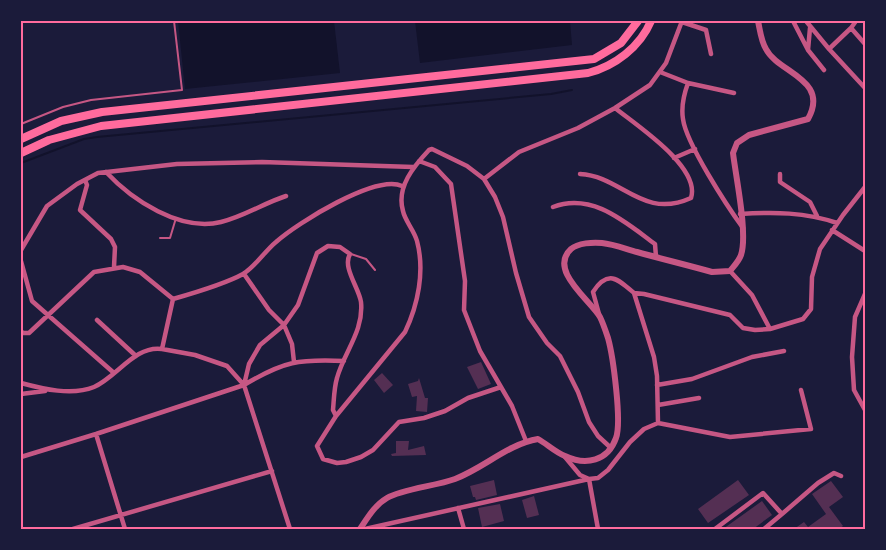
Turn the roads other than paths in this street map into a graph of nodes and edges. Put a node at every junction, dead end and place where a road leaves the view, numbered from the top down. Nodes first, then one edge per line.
1 (174, 21) edge
2 (638, 21) edge
3 (651, 21) edge
4 (682, 21) edge
5 (758, 21) edge
6 (792, 21) edge
7 (806, 21) edge
8 (856, 21) edge
9 (810, 27) junction
10 (850, 28) junction
11 (865, 44) edge
12 (829, 49) junction
13 (808, 50) junction
14 (711, 54) dead end
15 (824, 70) dead end
16 (660, 72) junction
17 (688, 82) junction
18 (865, 88) edge
19 (734, 93) dead end
20 (615, 108) junction
21 (21, 124) edge
22 (21, 139) edge
23 (695, 149) junction
24 (21, 153) edge
25 (674, 158) junction
26 (419, 161) junction
27 (413, 167) junction
28 (106, 172) junction
29 (580, 174) dead end
30 (780, 174) dead end
31 (484, 179) junction
32 (85, 180) junction
33 (402, 186) junction
34 (865, 187) edge
35 (286, 195) dead end
36 (553, 207) dead end
37 (740, 214) junction
38 (817, 216) junction
39 (176, 218) junction
40 (837, 223) junction
41 (743, 228) junction
42 (832, 230) junction
43 (160, 237) dead end
44 (21, 250) edge
45 (865, 251) edge
46 (350, 254) junction
47 (656, 257) junction
48 (21, 261) edge
49 (114, 267) junction
50 (375, 270) dead end
51 (730, 271) junction
52 (244, 274) junction
53 (634, 293) junction
54 (865, 294) edge
55 (174, 298) junction
56 (49, 315) junction
57 (600, 317) junction
58 (97, 321) dead end
59 (284, 325) junction
60 (770, 329) junction
61 (21, 331) edge
62 (162, 349) junction
63 (784, 351) dead end
64 (136, 356) junction
65 (344, 361) junction
66 (294, 362) junction
67 (114, 373) junction
68 (21, 383) edge
69 (244, 385) junction
70 (657, 385) junction
71 (501, 387) junction
72 (801, 390) dead end
73 (51, 391) junction
74 (21, 394) edge
75 (699, 398) dead end
76 (658, 405) junction
77 (865, 410) edge
78 (336, 416) junction
79 (658, 423) junction
80 (96, 434) junction
81 (526, 441) junction
82 (611, 448) junction
83 (21, 457) edge
84 (565, 457) junction
85 (272, 471) junction
86 (841, 476) dead end
87 (589, 479) junction
88 (458, 508) junction
89 (782, 514) junction
90 (122, 516) junction
91 (73, 529) edge
92 (125, 529) edge
93 (290, 529) edge
94 (360, 529) edge
95 (365, 529) edge
96 (464, 529) edge
97 (598, 529) edge
98 (715, 529) edge
99 (764, 529) edge

1 - 21 lane
2 - 22 main road
3 - 24 main road
4 - 14 street
4 - 16 street
5 - 37 street
6 - 13 street
7 - 9 street
8 - 10 street
9 - 12 street
9 - 13 street
10 - 11 street
10 - 12 street
12 - 18 street
13 - 15 street
16 - 17 street
16 - 20 street
17 - 19 street
17 - 23 street
20 - 25 street
20 - 31 street
23 - 25 street
23 - 41 street
25 - 29 street
26 - 27 street
26 - 31 street
26 - 71 street
27 - 28 street
27 - 33 street
28 - 32 street
28 - 39 street
30 - 38 street
31 - 82 street
32 - 44 street
32 - 49 street
33 - 52 street
33 - 78 street
34 - 40 street
35 - 39 street
36 - 47 street
37 - 38 street
37 - 41 street
38 - 40 street
39 - 43 lane
40 - 42 street
41 - 51 street
42 - 45 street
42 - 60 street
46 - 50 lane
46 - 59 street
46 - 65 street
47 - 51 street
47 - 57 street
48 - 56 street
49 - 55 street
49 - 56 street
51 - 60 street
52 - 55 street
52 - 59 street
53 - 57 street
53 - 60 street
53 - 70 street
54 - 77 street
55 - 62 street
56 - 61 street
56 - 67 street
57 - 82 street
58 - 64 street
59 - 66 street
59 - 69 street
62 - 64 street
62 - 69 street
63 - 70 street
64 - 67 street
65 - 66 street
65 - 78 street
66 - 69 street
67 - 73 street
68 - 73 street
69 - 80 street
69 - 85 street
70 - 76 street
71 - 78 street
71 - 81 street
72 - 79 street
73 - 74 street
75 - 76 street
76 - 79 street
79 - 87 street
80 - 83 street
80 - 90 street
81 - 84 street
81 - 94 street
82 - 84 street
84 - 87 street
85 - 90 street
85 - 93 street
86 - 89 street
87 - 88 street
87 - 97 street
88 - 95 street
88 - 96 street
89 - 98 street
89 - 99 street
90 - 91 street
90 - 92 street

